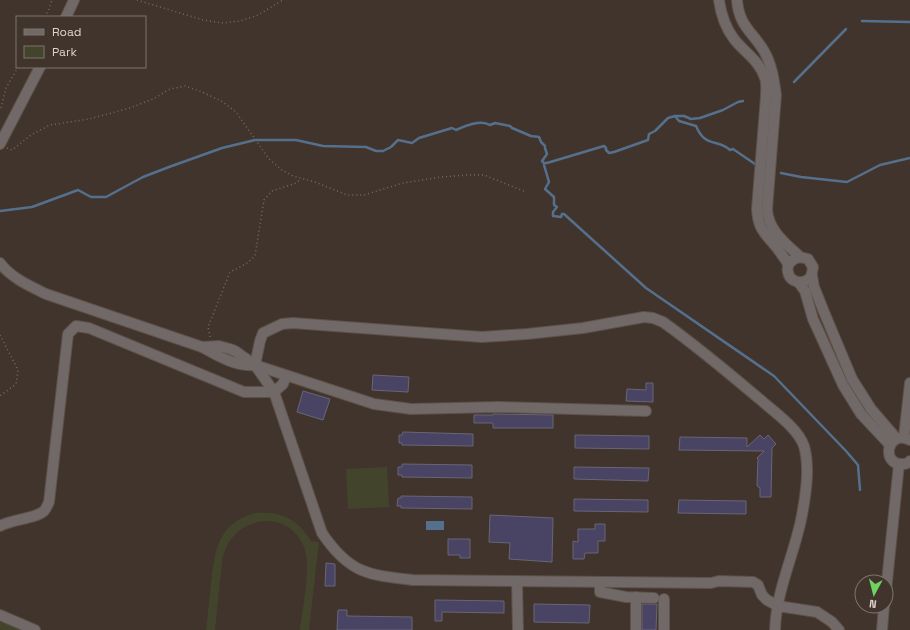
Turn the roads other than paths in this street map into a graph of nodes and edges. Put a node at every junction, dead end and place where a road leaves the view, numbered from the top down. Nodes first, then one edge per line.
1 (74, 0) edge
2 (719, 0) edge
3 (737, 0) edge
4 (66, 16) edge
5 (40, 68) edge
6 (3, 146) edge
7 (762, 220) junction
8 (799, 256) junction
9 (0, 263) edge
10 (788, 265) junction
11 (812, 276) junction
12 (799, 283) junction
13 (255, 365) junction
14 (286, 376) junction
15 (910, 383) edge
16 (274, 392) junction
17 (646, 411) dead end
18 (900, 440) edge
19 (910, 462) edge
20 (900, 464) junction
21 (0, 526) edge
22 (888, 574) edge
23 (517, 581) junction
24 (600, 582) junction
25 (645, 582) junction
26 (650, 598) junction
27 (778, 606) junction
28 (883, 614) edge
29 (0, 616) edge
30 (35, 630) edge
31 (518, 630) edge
32 (636, 630) edge
33 (664, 630) edge
34 (775, 630) edge
35 (839, 630) edge
36 (882, 630) edge

1 - 4 street
2 - 7 street
3 - 7 street
5 - 6 street
7 - 8 street
7 - 10 street
8 - 10 street
8 - 11 street
9 - 13 street
10 - 12 street
11 - 12 street
11 - 18 street
12 - 18 street
13 - 14 street
13 - 16 street
13 - 27 street
14 - 16 street
14 - 17 street
15 - 18 street
16 - 21 street
16 - 23 street
18 - 20 street
19 - 20 street
20 - 22 street
23 - 24 street
23 - 31 street
24 - 25 street
24 - 26 street
25 - 26 street
25 - 27 street
26 - 32 street
26 - 33 street
27 - 34 street
27 - 35 street
28 - 36 street
29 - 30 street

